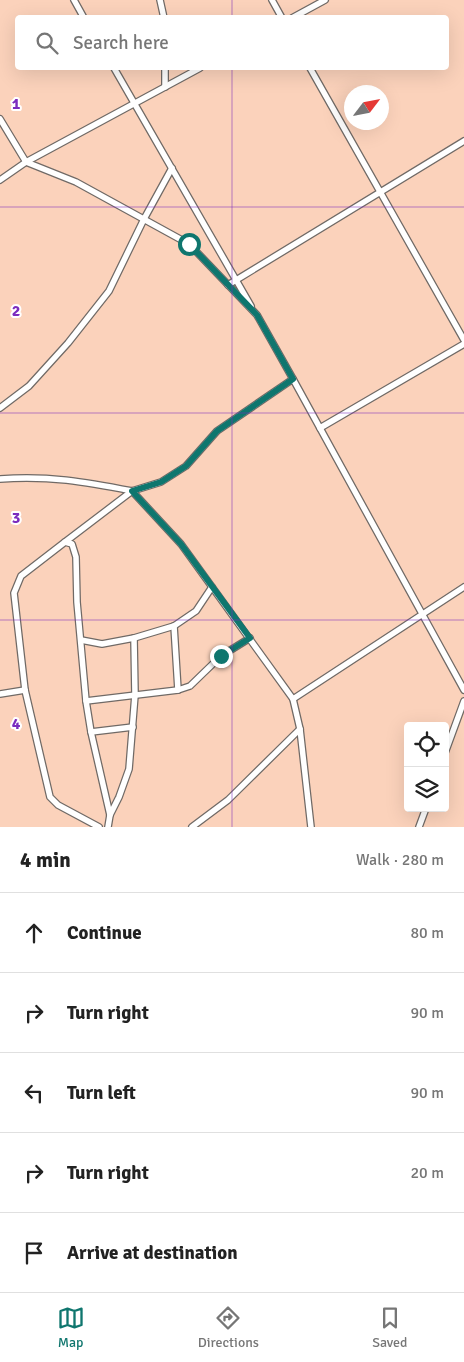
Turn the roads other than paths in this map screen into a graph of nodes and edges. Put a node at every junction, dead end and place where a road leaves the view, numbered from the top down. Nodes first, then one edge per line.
1 (74, 0) edge
2 (160, 0) edge
3 (272, 0) edge
4 (325, 0) edge
5 (82, 15) edge
6 (163, 15) edge
7 (280, 15) edge
8 (298, 15) edge
9 (115, 70) edge
10 (165, 70) edge
11 (196, 70) edge
12 (311, 70) edge
13 (165, 87) junction
14 (134, 102) junction
15 (0, 119) edge
16 (464, 141) edge
17 (26, 162) junction
18 (172, 168) junction
19 (0, 180) edge
20 (380, 192) junction
21 (144, 219) junction
22 (236, 279) junction
23 (228, 285) junction
24 (257, 315) junction
25 (464, 342) edge
26 (293, 379) junction
27 (0, 408) edge
28 (320, 428) junction
29 (0, 479) edge
30 (132, 491) junction
31 (65, 542) junction
32 (212, 587) junction
33 (464, 587) edge
34 (423, 614) junction
35 (174, 626) junction
36 (134, 638) junction
37 (250, 638) junction
38 (81, 640) junction
39 (25, 690) junction
40 (178, 690) junction
41 (464, 690) edge
42 (0, 694) edge
43 (135, 694) junction
44 (293, 699) junction
45 (86, 701) junction
46 (464, 701) edge
47 (133, 727) junction
48 (300, 729) junction
49 (91, 732) junction
50 (449, 742) edge
51 (425, 812) edge
52 (110, 815) junction
53 (99, 827) edge
54 (108, 827) edge
55 (192, 827) edge
56 (311, 827) edge
57 (419, 827) edge

1 - 5 lane
2 - 6 lane
3 - 7 lane
4 - 8 lane
9 - 14 lane
10 - 13 lane
11 - 13 lane
12 - 20 lane
13 - 14 lane
14 - 17 lane
14 - 18 lane
15 - 17 lane
16 - 20 lane
17 - 19 lane
17 - 21 lane
18 - 21 lane
18 - 22 lane
20 - 22 lane
20 - 25 lane
21 - 23 lane
21 - 27 lane
22 - 23 lane
22 - 24 lane
23 - 24 lane
24 - 26 lane
25 - 28 lane
26 - 28 lane
26 - 30 lane
28 - 34 lane
29 - 30 lane
30 - 31 lane
30 - 32 lane
31 - 38 lane
31 - 39 lane
32 - 35 lane
32 - 37 lane
33 - 34 lane
34 - 41 lane
34 - 44 lane
35 - 36 lane
35 - 40 lane
36 - 38 lane
36 - 43 lane
37 - 40 lane
37 - 44 lane
38 - 45 lane
39 - 42 lane
39 - 53 lane
40 - 43 lane
43 - 45 lane
43 - 47 lane
44 - 48 lane
45 - 49 lane
46 - 50 lane
47 - 49 lane
47 - 52 lane
48 - 55 lane
48 - 56 lane
49 - 52 lane
51 - 57 lane
52 - 54 lane

